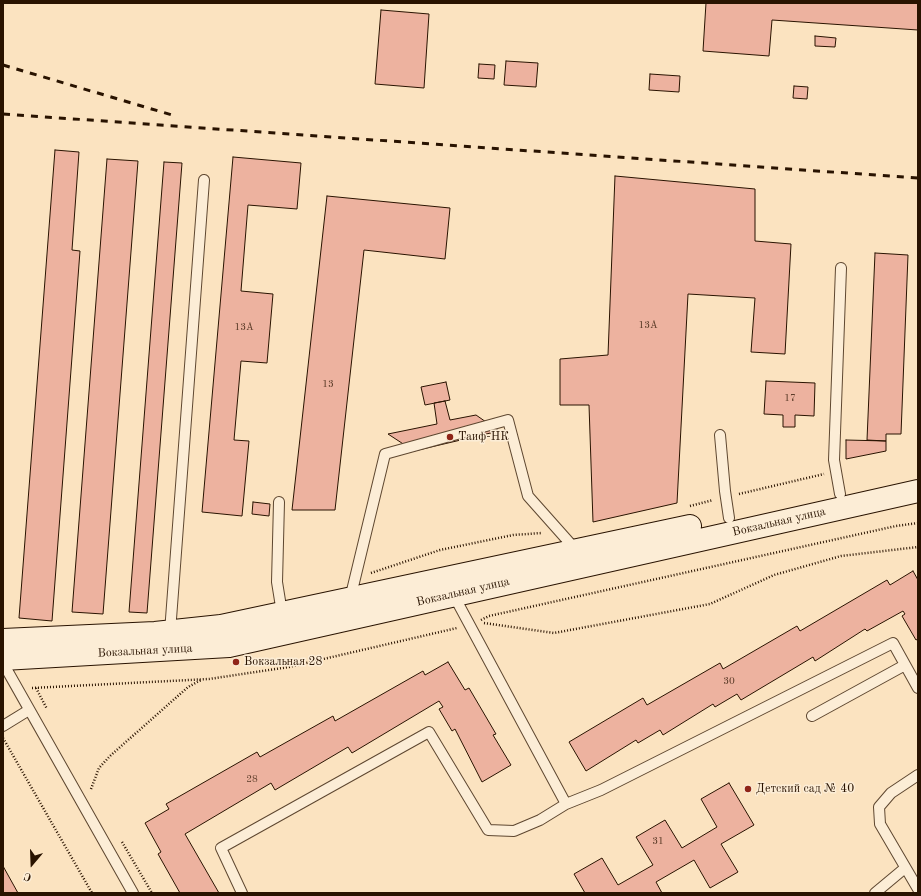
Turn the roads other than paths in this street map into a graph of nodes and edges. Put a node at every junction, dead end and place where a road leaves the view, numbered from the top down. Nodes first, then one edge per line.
1 (204, 180) dead end
2 (841, 268) dead end
3 (720, 435) dead end
4 (918, 477) edge
5 (918, 491) edge
6 (840, 494) junction
7 (279, 502) dead end
8 (729, 518) junction
9 (576, 550) junction
10 (450, 586) junction
11 (350, 598) junction
12 (282, 613) junction
13 (170, 632) junction
14 (3, 640) edge
15 (3, 659) edge
16 (3, 663) edge
17 (905, 665) junction
18 (918, 688) edge
19 (29, 710) junction
20 (812, 716) dead end
21 (3, 726) edge
22 (918, 776) edge
23 (566, 804) junction
24 (906, 868) junction
25 (918, 889) edge
26 (133, 893) edge
27 (242, 893) edge
28 (875, 893) edge

1 - 13 lane
2 - 6 lane
3 - 8 lane
4 - 6 main road, Вокзальная улица
5 - 10 main road, Вокзальная улица
6 - 8 main road, Вокзальная улица
7 - 12 lane
8 - 9 main road, Вокзальная улица
9 - 10 main road, Вокзальная улица
9 - 11 lane
10 - 11 main road, Вокзальная улица
10 - 15 main road, Вокзальная улица
10 - 23 lane
11 - 12 main road, Вокзальная улица
12 - 13 main road, Вокзальная улица
13 - 14 main road, Вокзальная улица
16 - 19 lane
17 - 18 lane
17 - 20 lane
17 - 23 lane
19 - 21 lane
19 - 26 lane
22 - 24 lane
23 - 27 lane
24 - 25 lane
24 - 28 lane

